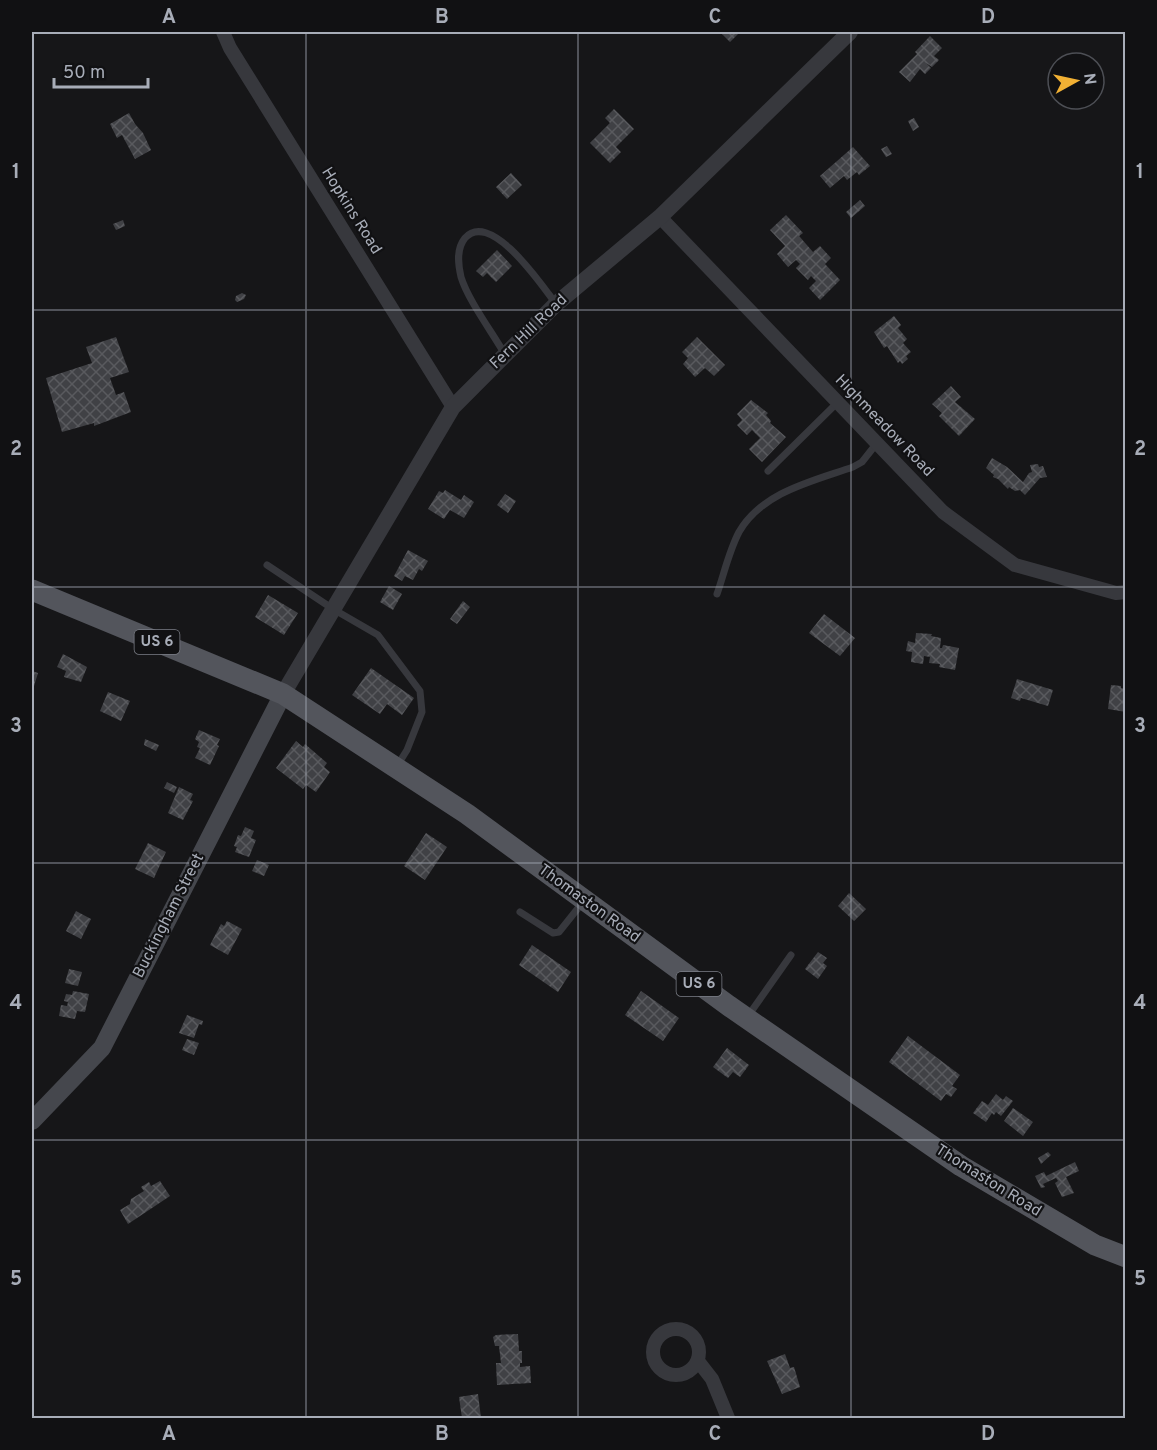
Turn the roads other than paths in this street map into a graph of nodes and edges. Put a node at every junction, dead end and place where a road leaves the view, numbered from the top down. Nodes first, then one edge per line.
1 (223, 32) edge
2 (850, 32) edge
3 (660, 217) junction
4 (556, 304) junction
5 (506, 355) junction
6 (838, 402) junction
7 (453, 408) junction
8 (877, 442) junction
9 (768, 471) dead end
10 (267, 565) dead end
11 (32, 590) edge
12 (1125, 592) edge
13 (717, 594) dead end
14 (333, 609) junction
15 (283, 694) junction
16 (396, 767) junction
17 (584, 900) junction
18 (520, 912) dead end
19 (791, 955) dead end
20 (747, 1019) junction
21 (32, 1121) edge
22 (1125, 1257) edge
23 (698, 1361) dead end
24 (728, 1419) edge

1 - 7 street, Hopkins Road
2 - 3 street, Fern Hill Road
3 - 4 street, Fern Hill Road
3 - 6 street, Highmeadow Road
4 - 5 street, Fern Hill Road
4 - 5 lane
5 - 7 street, Fern Hill Road
6 - 8 street, Highmeadow Road
6 - 9 lane
7 - 14 street, Fern Hill Road
8 - 12 street, Highmeadow Road
8 - 13 lane
10 - 14 lane
11 - 15 main road, Thomaston Road / US 6
14 - 15 street, Fern Hill Road
14 - 16 lane
15 - 16 main road, Thomaston Road / US 6
15 - 21 main road, Buckingham Street
16 - 17 main road, Thomaston Road / US 6
17 - 18 lane
17 - 20 main road, Thomaston Road / US 6
19 - 20 lane
20 - 22 main road, Thomaston Road / US 6
23 - 24 street

